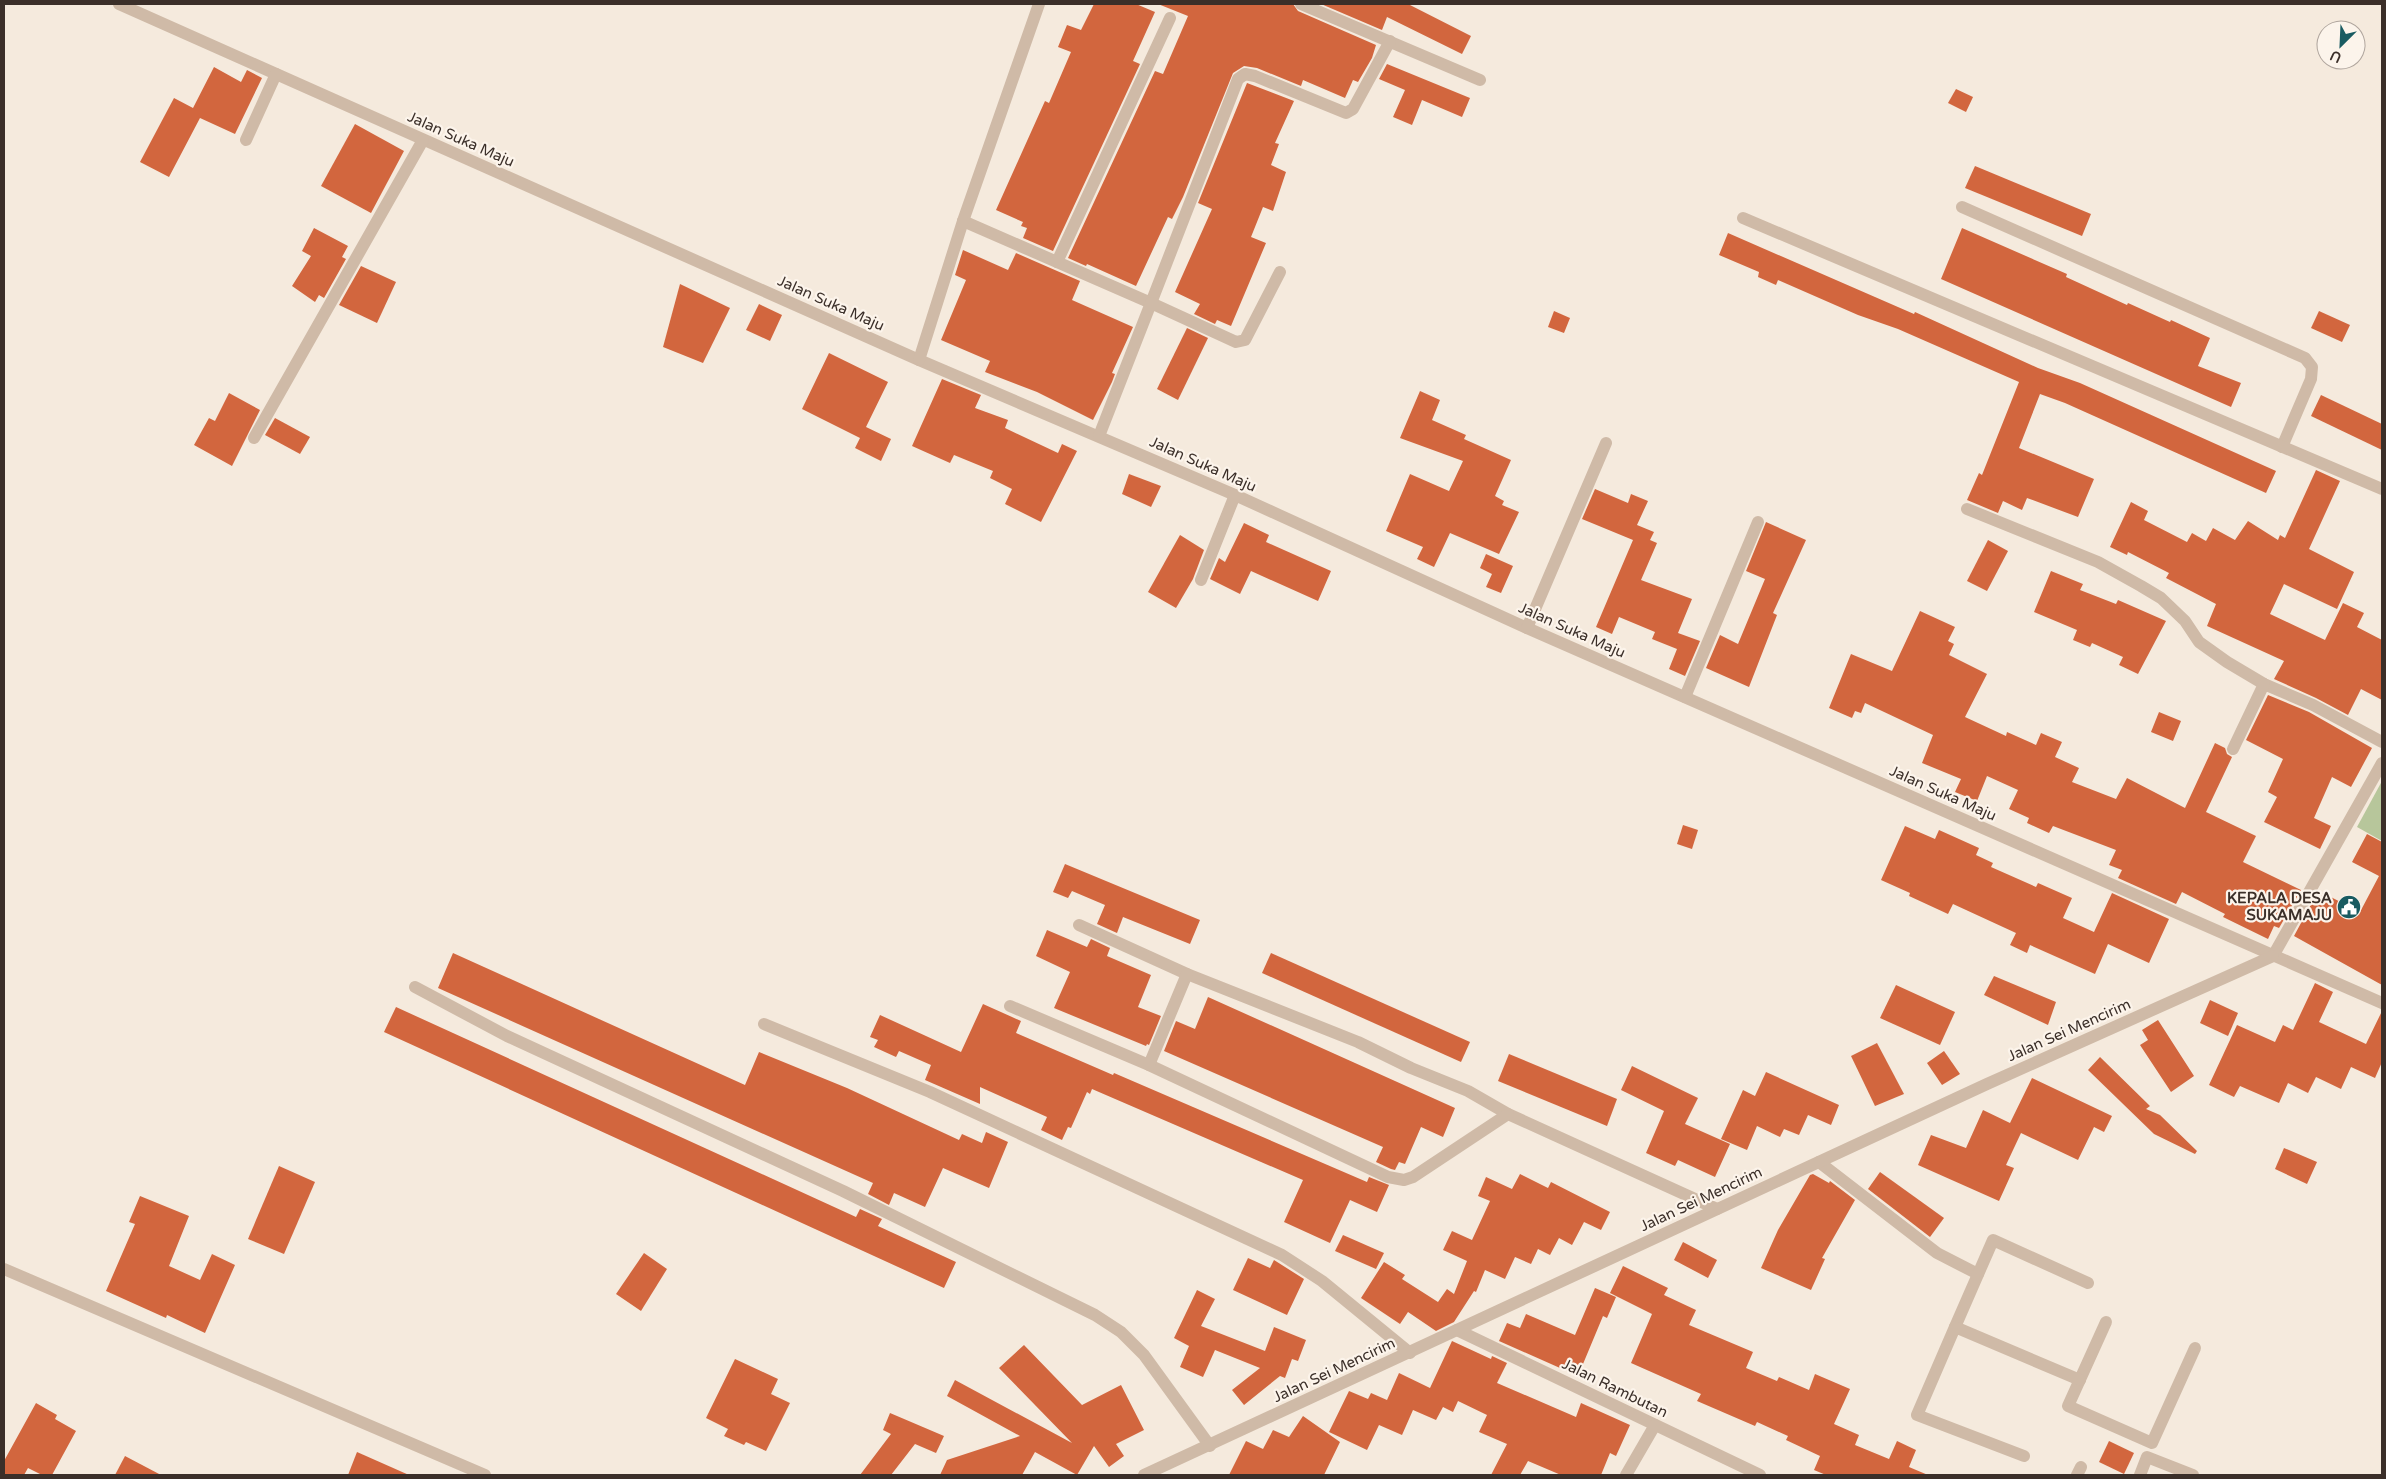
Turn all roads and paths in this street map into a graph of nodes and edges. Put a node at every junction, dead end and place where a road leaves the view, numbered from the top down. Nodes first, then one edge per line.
1 (119, 4) edge
2 (1039, 4) edge
3 (1302, 4) edge
4 (1170, 18) dead end
5 (1390, 41) junction
6 (276, 74) junction
7 (1480, 80) dead end
8 (246, 140) dead end
9 (423, 140) junction
10 (1962, 207) dead end
11 (1743, 218) dead end
12 (963, 221) junction
13 (1057, 262) junction
14 (1280, 272) dead end
15 (1151, 303) junction
16 (919, 360) junction
17 (1099, 436) junction
18 (254, 438) dead end
19 (1606, 443) dead end
20 (2282, 447) junction
21 (2382, 489) edge
22 (1235, 495) junction
23 (1967, 509) dead end
24 (1758, 522) dead end
25 (1201, 580) dead end
26 (1527, 628) junction
27 (2264, 684) junction
28 (1685, 697) junction
29 (2382, 742) edge
30 (2233, 749) dead end
31 (2382, 763) edge
32 (1079, 925) dead end
33 (2273, 956) junction
34 (1187, 974) junction
35 (415, 987) dead end
36 (2382, 1003) edge
37 (1010, 1006) dead end
38 (764, 1024) dead end
39 (1149, 1065) junction
40 (1508, 1114) junction
41 (1818, 1162) junction
42 (1717, 1209) junction
43 (4, 1269) edge
44 (1978, 1274) junction
45 (2088, 1283) dead end
46 (2106, 1322) dead end
47 (1955, 1327) junction
48 (1457, 1330) junction
49 (2195, 1348) dead end
50 (1410, 1353) junction
51 (2080, 1380) junction
52 (1655, 1425) junction
53 (1210, 1446) junction
54 (2024, 1456) dead end
55 (485, 1475) edge
56 (1144, 1475) edge
57 (1626, 1475) edge
58 (1760, 1475) edge
59 (2140, 1475) edge
60 (2193, 1475) edge

1 - 6 street, Jalan Suka Maju
2 - 12 street
3 - 5 street
4 - 13 street
5 - 7 street
5 - 15 street
6 - 8 street
6 - 9 street, Jalan Suka Maju
9 - 16 street, Jalan Suka Maju
9 - 18 street
10 - 20 street
11 - 20 street
12 - 13 street
12 - 16 street
13 - 15 street
14 - 15 street
15 - 17 street
16 - 17 street, Jalan Suka Maju
17 - 22 street, Jalan Suka Maju
19 - 26 street
20 - 21 street
22 - 25 street
22 - 26 street, Jalan Suka Maju
23 - 27 street
24 - 28 street
26 - 28 street, Jalan Suka Maju
27 - 29 street
27 - 30 street
28 - 33 street, Jalan Suka Maju
31 - 33 street
32 - 34 street
33 - 36 street, Jalan Suka Maju
33 - 41 street, Jalan Sei Mencirim
34 - 39 street
34 - 40 street
35 - 53 street
37 - 39 street
38 - 50 street
39 - 40 street
40 - 42 street
41 - 42 street, Jalan Sei Mencirim
41 - 44 street
42 - 48 street, Jalan Sei Mencirim
43 - 55 street
44 - 45 street
44 - 47 street
46 - 51 street
47 - 51 street
47 - 54 street
48 - 50 street, Jalan Sei Mencirim
48 - 52 street, Jalan Rambutan
49 - 51 street
50 - 53 street, Jalan Sei Mencirim
52 - 57 street
52 - 58 street, Jalan Rambutan
53 - 56 street, Jalan Sei Mencirim
59 - 60 street

